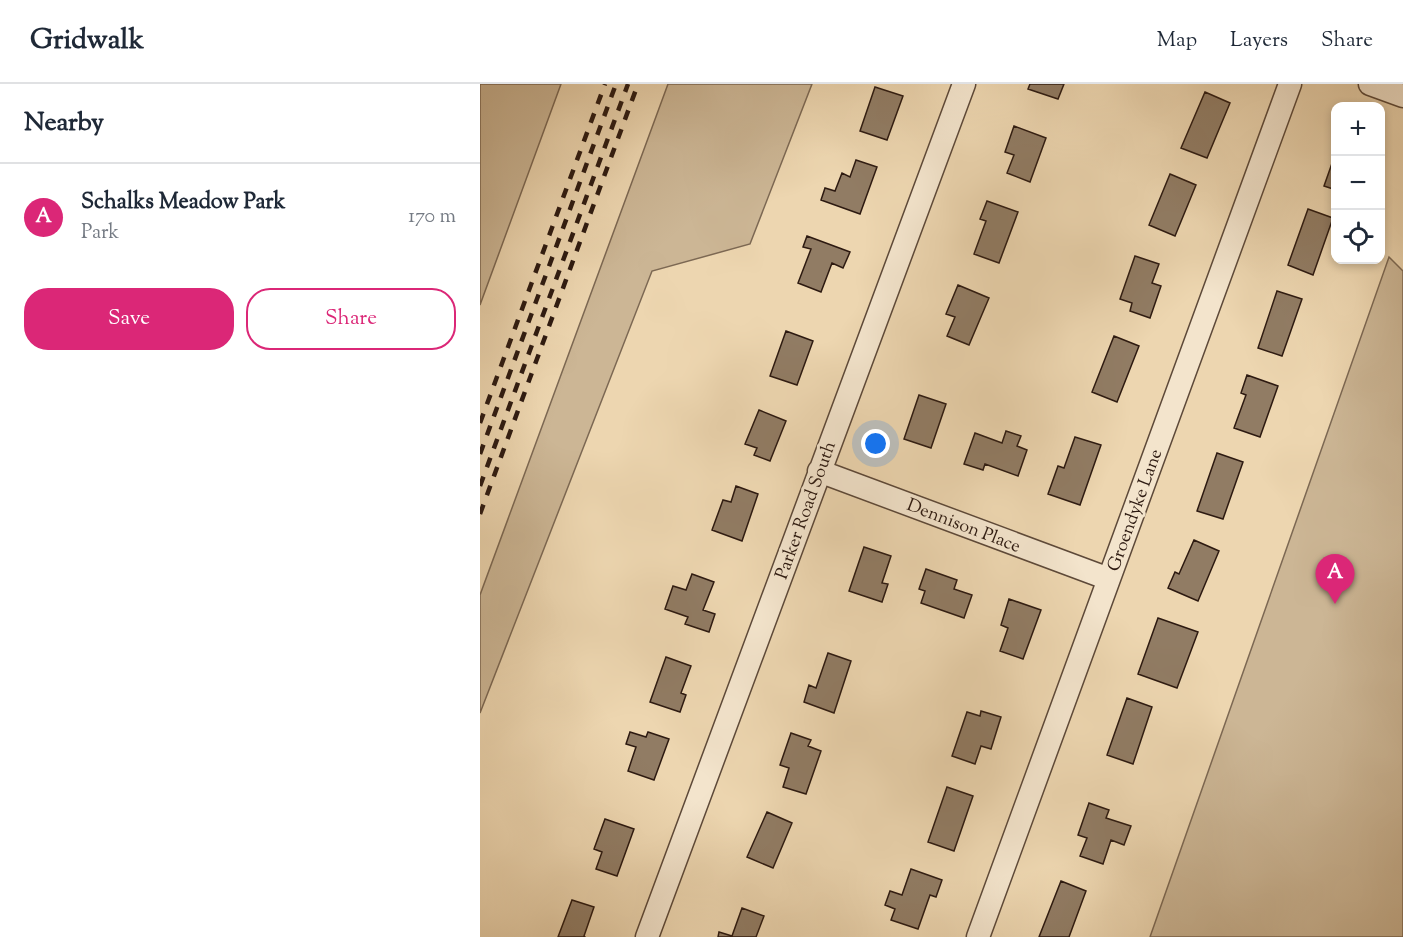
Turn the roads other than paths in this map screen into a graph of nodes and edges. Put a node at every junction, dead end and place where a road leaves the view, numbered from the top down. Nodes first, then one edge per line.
1 (964, 84) edge
2 (1290, 84) edge
3 (1370, 84) edge
4 (1403, 96) edge
5 (819, 471) junction
6 (1109, 579) junction
7 (647, 937) edge
8 (978, 937) edge

1 - 5 street, Parker Road South
2 - 6 street, Groendyke Lane
3 - 4 street
5 - 6 street, Dennison Place
5 - 7 street, Parker Road South
6 - 8 street, Groendyke Lane

